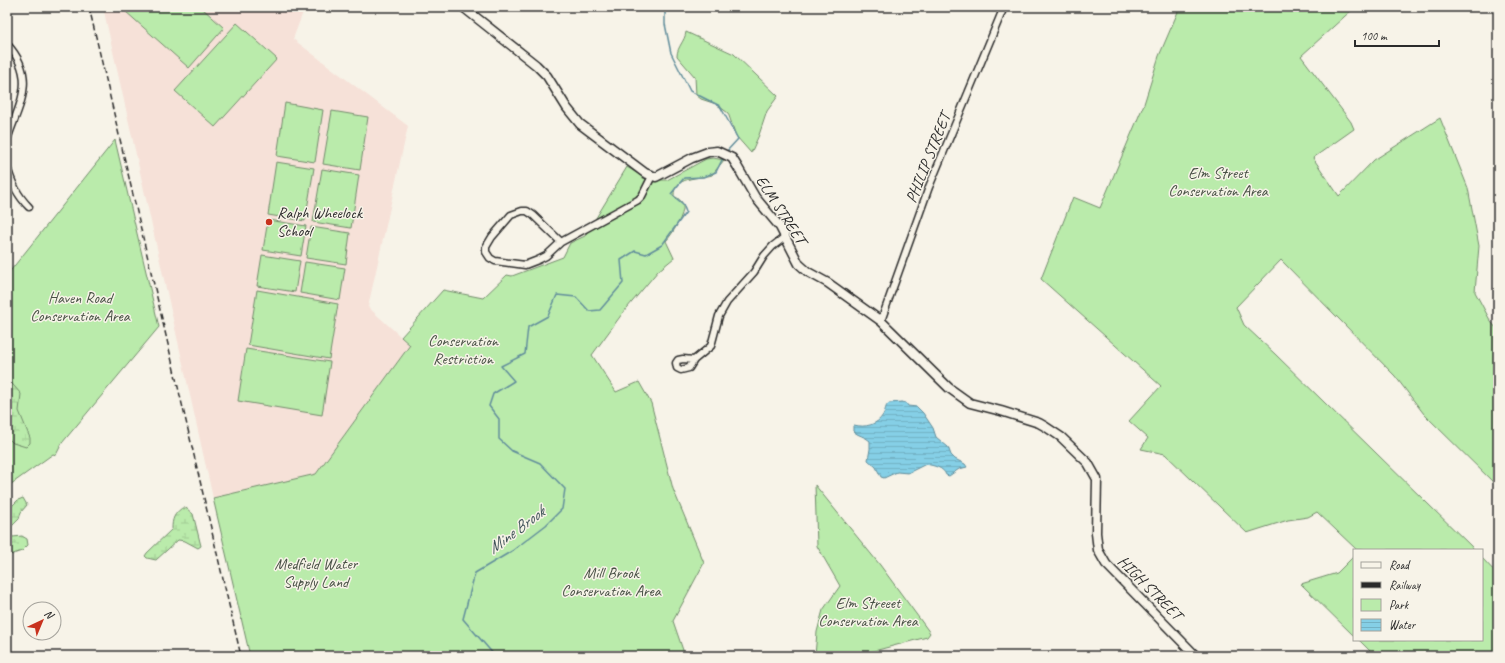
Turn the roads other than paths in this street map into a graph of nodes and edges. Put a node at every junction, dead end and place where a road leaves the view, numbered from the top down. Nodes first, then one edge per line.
1 (463, 7) edge
2 (1004, 7) edge
3 (7, 44) edge
4 (7, 140) edge
5 (7, 167) edge
6 (652, 176) junction
7 (29, 207) dead end
8 (786, 236) junction
9 (561, 242) junction
10 (881, 321) junction
11 (694, 360) dead end
12 (1089, 464) joint
13 (1196, 656) edge

1 - 6 street
2 - 10 street, PHILIP STREET
3 - 4 street
5 - 7 street
6 - 8 street, ELM STREET
6 - 9 street
8 - 10 street, ELM STREET
8 - 11 street
9 - 9 street
10 - 12 street, ELM STREET
12 - 13 street, HIGH STREET

